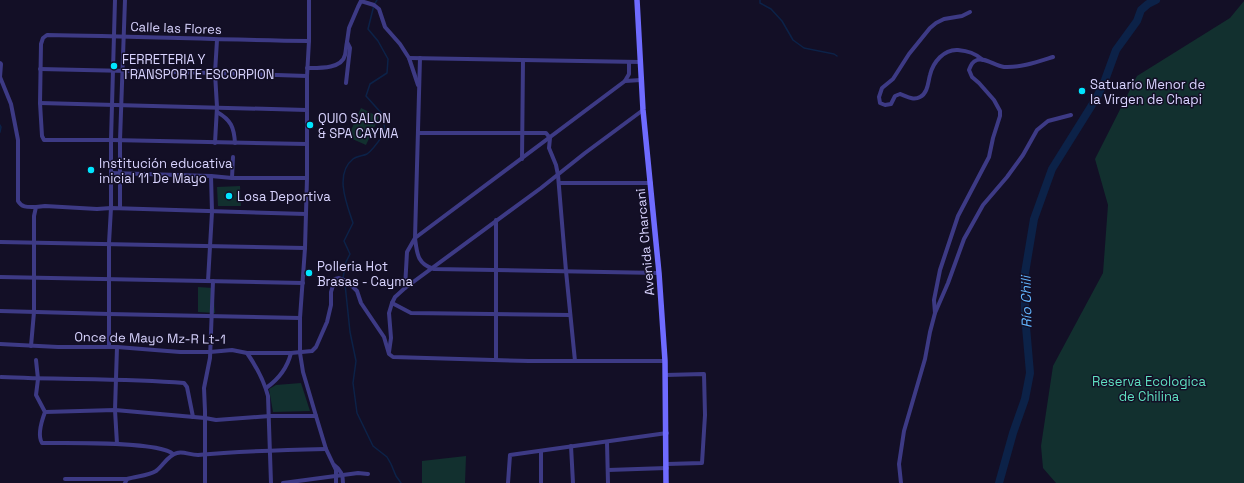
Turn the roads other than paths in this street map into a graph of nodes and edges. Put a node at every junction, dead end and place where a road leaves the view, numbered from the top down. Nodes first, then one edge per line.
1 (115, 0) edge
2 (125, 0) edge
3 (309, 0) edge
4 (637, 0) edge
5 (970, 12) dead end
6 (114, 36) junction
7 (124, 36) junction
8 (217, 40) junction
9 (309, 41) junction
10 (347, 42) junction
11 (1053, 57) dead end
12 (409, 58) junction
13 (420, 58) junction
14 (523, 60) junction
15 (984, 60) junction
16 (630, 62) junction
17 (640, 62) junction
18 (0, 63) edge
19 (307, 68) junction
20 (40, 69) junction
21 (113, 71) junction
22 (123, 71) junction
23 (215, 73) junction
24 (307, 76) junction
25 (641, 80) junction
26 (625, 81) junction
27 (346, 83) dead end
28 (418, 87) junction
29 (40, 103) junction
30 (112, 104) junction
31 (122, 104) junction
32 (217, 110) junction
33 (307, 110) junction
34 (643, 110) junction
35 (1071, 115) dead end
36 (418, 134) junction
37 (522, 134) junction
38 (550, 138) junction
39 (111, 140) junction
40 (120, 140) junction
41 (215, 143) junction
42 (235, 143) junction
43 (307, 144) junction
44 (233, 157) dead end
45 (522, 159) junction
46 (112, 173) junction
47 (121, 173) junction
48 (558, 175) junction
49 (211, 176) junction
50 (232, 178) junction
51 (307, 178) junction
52 (559, 183) junction
53 (651, 183) junction
54 (36, 207) junction
55 (111, 208) junction
56 (120, 208) junction
57 (212, 212) junction
58 (306, 214) junction
59 (496, 220) junction
60 (415, 238) junction
61 (0, 242) edge
62 (33, 243) junction
63 (109, 244) junction
64 (211, 246) junction
65 (305, 248) junction
66 (430, 268) junction
67 (496, 270) junction
68 (566, 272) junction
69 (659, 273) junction
70 (0, 277) edge
71 (34, 278) junction
72 (109, 278) junction
73 (208, 281) junction
74 (213, 281) junction
75 (303, 283) junction
76 (404, 288) junction
77 (392, 303) junction
78 (0, 311) edge
79 (34, 312) junction
80 (935, 313) junction
81 (109, 314) junction
82 (496, 314) junction
83 (570, 315) junction
84 (212, 316) junction
85 (300, 318) junction
86 (0, 344) edge
87 (31, 346) junction
88 (109, 347) junction
89 (117, 347) junction
90 (210, 352) junction
91 (247, 353) junction
92 (291, 353) junction
93 (300, 353) junction
94 (388, 354) junction
95 (496, 359) junction
96 (36, 360) dead end
97 (575, 361) junction
98 (665, 361) junction
99 (665, 375) junction
100 (1, 377) edge
101 (38, 379) junction
102 (115, 380) junction
103 (266, 388) junction
104 (115, 410) junction
105 (45, 412) junction
106 (270, 416) junction
107 (316, 416) junction
108 (193, 417) junction
109 (205, 418) junction
110 (666, 433) junction
111 (607, 442) junction
112 (117, 444) junction
113 (572, 446) junction
114 (326, 449) junction
115 (271, 450) junction
116 (541, 451) junction
117 (173, 454) junction
118 (205, 454) junction
119 (334, 464) junction
120 (667, 466) junction
121 (608, 470) junction
122 (368, 474) dead end
123 (343, 476) junction
124 (336, 477) junction
125 (65, 479) dead end
126 (126, 481) edge
127 (205, 483) edge
128 (271, 483) edge
129 (283, 483) edge
130 (336, 483) edge
131 (343, 483) edge
132 (508, 483) edge
133 (541, 483) edge
134 (573, 483) edge
135 (608, 483) edge
136 (666, 483) edge
137 (901, 483) edge

1 - 6 street
2 - 7 street
3 - 9 street
4 - 17 main road, Avenida Charcani
5 - 15 street
6 - 7 street, Calle las Flores
6 - 20 street, Calle las Flores
6 - 21 street
7 - 8 street, Calle las Flores
7 - 22 street
8 - 9 street, Calle las Flores
8 - 23 street
9 - 19 street
10 - 12 street
10 - 19 street
10 - 27 street
11 - 15 street
12 - 13 street
12 - 28 street
13 - 14 street
13 - 28 street
14 - 16 street
14 - 37 street
15 - 80 street
16 - 17 street
16 - 26 street
17 - 25 main road, Avenida Charcani
18 - 54 street
19 - 24 street
20 - 21 street
20 - 29 street
21 - 22 street
21 - 30 street
22 - 23 street
22 - 31 street
23 - 24 street
23 - 32 street
24 - 33 street
25 - 26 street
25 - 34 main road, Avenida Charcani
26 - 38 street
28 - 36 street
29 - 30 street
29 - 39 street
30 - 31 street
30 - 39 street
31 - 32 street
31 - 40 street
32 - 33 street
32 - 41 street
32 - 42 street
33 - 43 street
34 - 48 street
34 - 53 main road, Avenida Charcani
35 - 80 street
36 - 37 street
36 - 60 street
37 - 38 street
37 - 45 street
38 - 45 street
38 - 48 street
39 - 40 street
39 - 46 street
40 - 41 street
40 - 47 street
41 - 42 street
42 - 43 street
43 - 51 street
44 - 50 street
45 - 60 street
46 - 47 street
46 - 55 street
47 - 49 street
47 - 56 street
48 - 52 street
48 - 59 street
49 - 50 street
49 - 57 street
50 - 51 street
51 - 58 street
52 - 53 street
52 - 68 street
53 - 69 main road, Avenida Charcani
54 - 55 street
54 - 62 street
55 - 56 street
55 - 63 street
56 - 57 street
57 - 58 street
57 - 64 street
58 - 65 street
59 - 66 street
59 - 67 street
60 - 66 street
60 - 76 street
61 - 62 street
62 - 63 street
62 - 71 street
63 - 64 street
63 - 72 street
64 - 65 street
64 - 73 street
65 - 75 street
66 - 67 street
66 - 76 street
67 - 68 street
67 - 82 street
68 - 69 street
68 - 83 street
69 - 98 main road, Avenida Charcani
70 - 71 street
71 - 72 street
71 - 79 street
72 - 73 street
72 - 81 street
73 - 74 street
74 - 75 street
74 - 84 street
75 - 85 street
76 - 77 street
77 - 82 street
77 - 94 street
78 - 79 street
79 - 81 street
79 - 87 street
80 - 137 street
81 - 84 street
81 - 88 street
82 - 83 street
82 - 95 street
83 - 97 street
84 - 85 street
84 - 90 street
85 - 93 street
86 - 87 street, Once de Mayo Mz-R Lt-1
87 - 88 street, Once de Mayo Mz-R Lt-1
88 - 89 street, Once de Mayo Mz-R Lt-1
89 - 90 street, Once de Mayo Mz-R Lt-1
89 - 102 street
90 - 91 street, Once de Mayo Mz-R Lt-1
90 - 109 street
91 - 92 street, Once de Mayo Mz-R Lt-1
91 - 103 street
92 - 93 street, Once de Mayo Mz-R Lt-1
92 - 103 street
93 - 94 street
93 - 107 street
94 - 95 street
95 - 97 street
96 - 101 street
97 - 98 street
98 - 99 main road, Avenida Charcani
99 - 110 main road, Avenida Charcani
99 - 120 street
100 - 101 street
101 - 102 street
101 - 105 street
102 - 104 street
102 - 108 street
103 - 106 street
104 - 105 street
104 - 108 street
104 - 112 street
105 - 112 street
106 - 107 street
106 - 109 street
106 - 115 street
107 - 114 street
108 - 109 street
109 - 118 street
110 - 111 street
110 - 120 main road, Avenida Charcani
111 - 113 street
111 - 121 street
112 - 117 street
113 - 116 street
113 - 134 street
114 - 115 street
114 - 119 street
115 - 118 street
115 - 128 street
116 - 132 street
116 - 133 street
117 - 118 street
117 - 126 street
118 - 127 street
119 - 123 street
119 - 124 street
120 - 121 street
120 - 136 main road, Avenida Charcani
121 - 135 street
122 - 123 street
123 - 124 street
123 - 131 street
124 - 129 street
124 - 130 street
125 - 126 street

